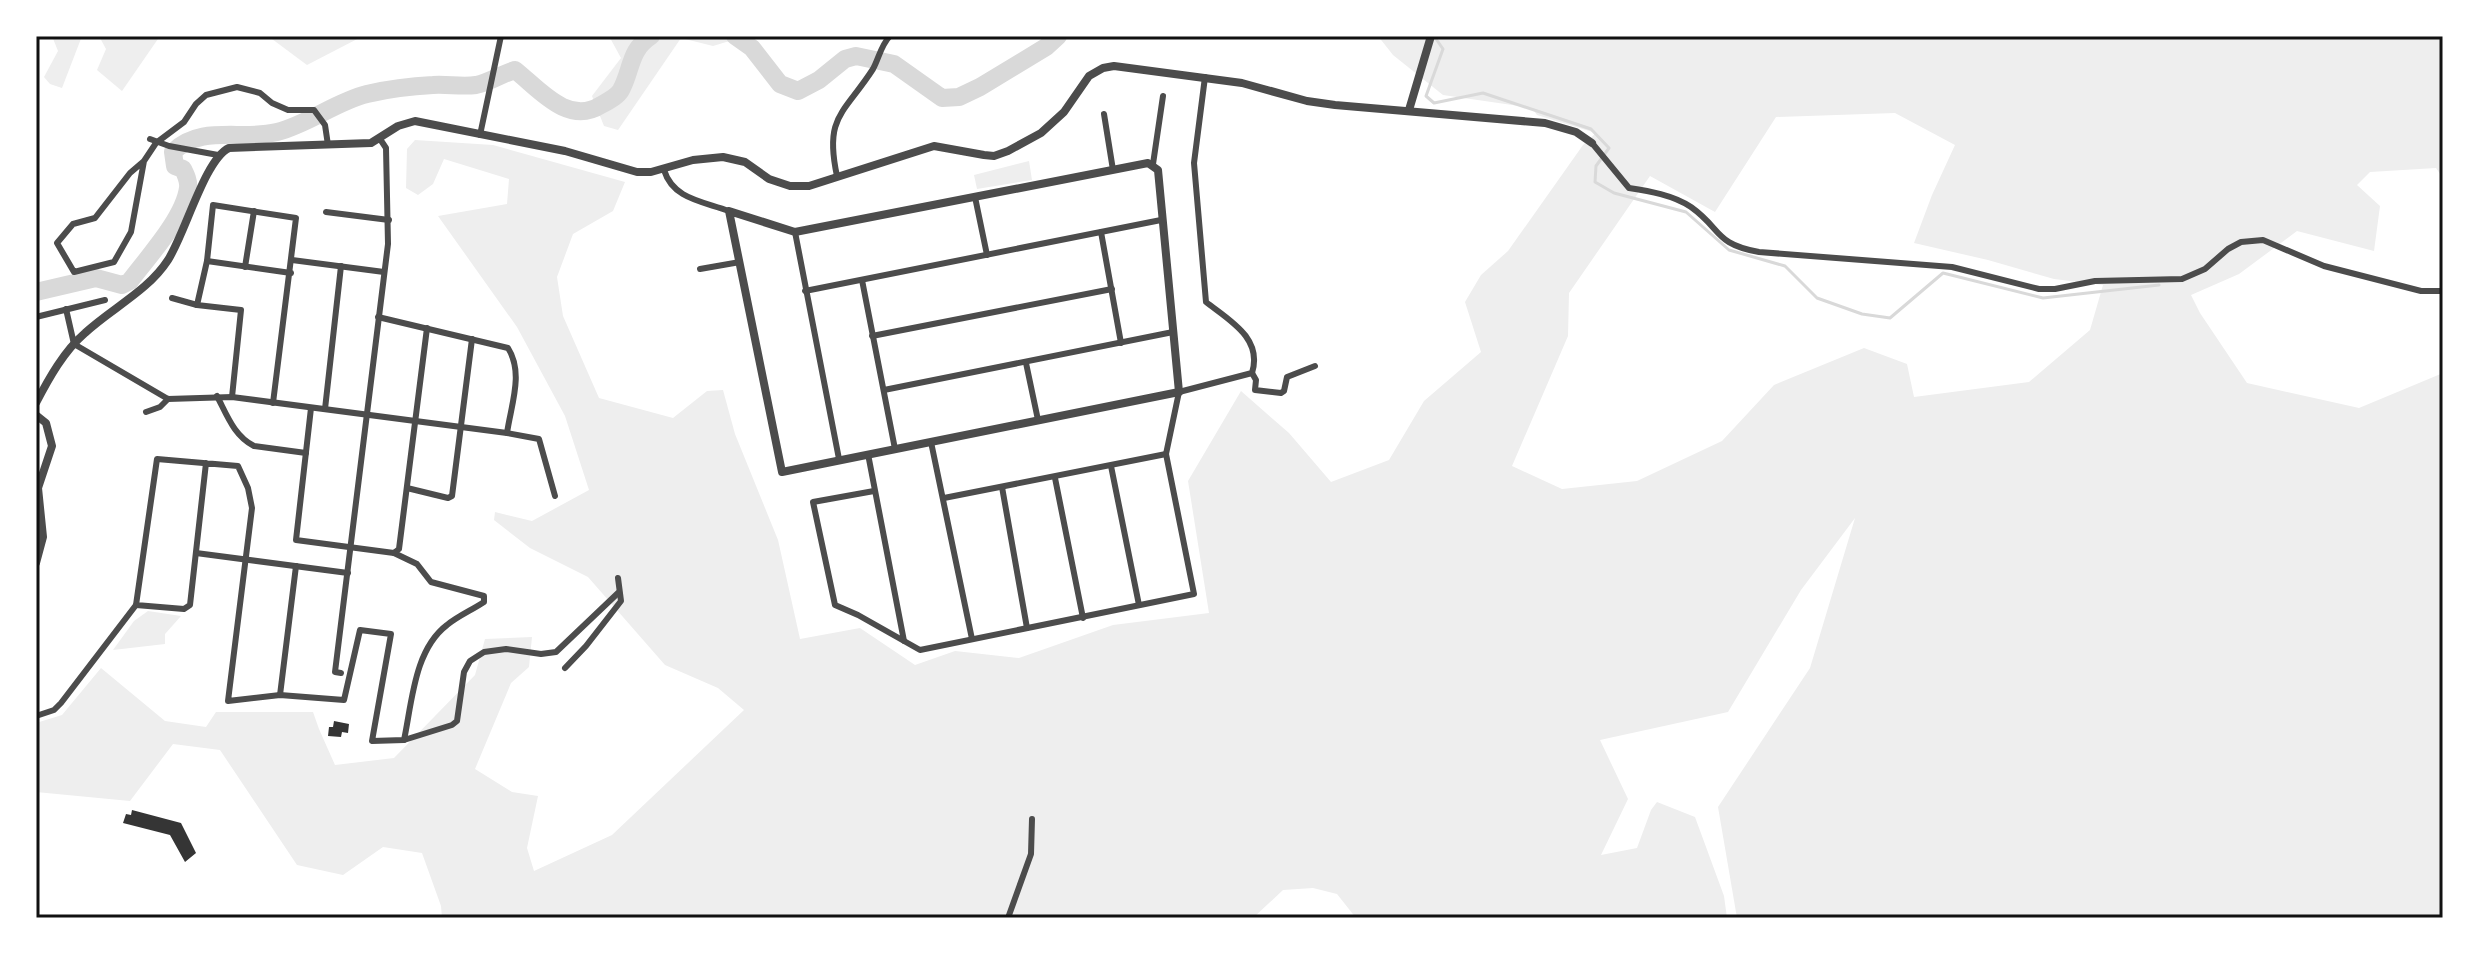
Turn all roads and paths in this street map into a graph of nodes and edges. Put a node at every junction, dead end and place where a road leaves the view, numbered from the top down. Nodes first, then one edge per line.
1 (501, 36) edge
2 (551, 36) edge
3 (560, 36) edge
4 (890, 36) edge
5 (1431, 36) edge
6 (1205, 77) junction
7 (1163, 96) dead end
8 (1409, 110) junction
9 (1104, 114) dead end
10 (480, 135) junction
11 (380, 139) junction
12 (153, 141) junction
13 (1592, 143) joint
14 (328, 145) junction
15 (218, 155) junction
16 (144, 161) junction
17 (1153, 164) junction
18 (664, 170) junction
19 (1113, 170) junction
20 (837, 176) junction
21 (975, 197) junction
22 (254, 211) junction
23 (729, 211) junction
24 (326, 212) dead end
25 (389, 220) junction
26 (1161, 220) junction
27 (795, 232) junction
28 (1101, 232) junction
29 (987, 255) junction
30 (292, 260) junction
31 (207, 261) junction
32 (740, 262) junction
33 (341, 266) junction
34 (245, 267) junction
35 (700, 269) dead end
36 (384, 272) junction
37 (291, 273) junction
38 (862, 280) junction
39 (1112, 289) junction
40 (805, 291) junction
41 (2443, 291) edge
42 (172, 298) dead end
43 (105, 300) dead end
44 (197, 305) junction
45 (66, 309) junction
46 (36, 317) edge
47 (378, 317) junction
48 (427, 328) junction
49 (1173, 332) junction
50 (872, 336) junction
51 (472, 339) junction
52 (1121, 343) junction
53 (74, 344) junction
54 (1026, 363) junction
55 (1315, 366) dead end
56 (1252, 373) junction
57 (884, 390) junction
58 (1179, 392) junction
59 (217, 396) junction
60 (232, 397) junction
61 (168, 399) junction
62 (36, 403) edge
63 (273, 403) junction
64 (311, 408) junction
65 (325, 409) junction
66 (146, 412) dead end
67 (36, 415) edge
68 (366, 415) junction
69 (1038, 420) junction
70 (414, 422) junction
71 (461, 428) junction
72 (507, 433) junction
73 (931, 442) junction
74 (895, 449) junction
75 (306, 453) junction
76 (868, 454) junction
77 (1166, 454) junction
78 (839, 459) junction
79 (206, 463) junction
80 (1111, 466) junction
81 (1055, 478) junction
82 (1002, 487) junction
83 (407, 488) junction
84 (874, 491) junction
85 (555, 496) dead end
86 (944, 498) junction
87 (350, 548) junction
88 (196, 553) junction
89 (394, 553) junction
90 (246, 560) junction
91 (36, 563) edge
92 (296, 566) junction
93 (348, 573) junction
94 (618, 578) dead end
95 (618, 593) junction
96 (136, 605) junction
97 (1139, 605) junction
98 (1083, 618) junction
99 (1027, 628) junction
100 (972, 639) junction
101 (904, 641) junction
102 (565, 668) dead end
103 (341, 673) dead end
104 (280, 695) junction
105 (36, 716) edge
106 (404, 740) junction
107 (1032, 819) dead end
108 (1008, 918) edge

1 - 10 street
2 - 3 street
4 - 20 street
5 - 8 street
6 - 8 street
6 - 20 street
6 - 56 street
7 - 17 street
8 - 13 street
9 - 19 street
10 - 11 street
10 - 18 street
11 - 14 street
11 - 25 street
12 - 14 street
12 - 15 street
12 - 16 street
13 - 41 street
14 - 15 street
15 - 53 street
16 - 16 street
17 - 19 street
17 - 26 street
18 - 20 street
18 - 23 street
19 - 21 street
21 - 27 street
21 - 29 street
22 - 30 street
22 - 31 street
22 - 34 street
23 - 27 street
23 - 32 street
24 - 25 street
25 - 36 street
26 - 28 street
26 - 49 street
27 - 40 street
28 - 29 street
28 - 39 street
29 - 38 street
30 - 33 street
30 - 37 street
31 - 34 street
31 - 44 street
32 - 35 street
32 - 78 street
33 - 36 street
33 - 65 street
34 - 37 street
36 - 47 street
37 - 63 street
38 - 40 street
38 - 50 street
39 - 50 street
39 - 52 street
40 - 78 street
42 - 44 street
43 - 45 street
44 - 60 street
45 - 46 street
45 - 53 street
47 - 48 street
47 - 68 street
48 - 51 street
48 - 70 street
49 - 52 street
49 - 58 street
50 - 57 street
51 - 71 street
51 - 72 street
52 - 54 street
53 - 61 street
53 - 62 street
54 - 57 street
54 - 69 street
55 - 56 street
56 - 58 street
57 - 74 street
58 - 69 street
58 - 77 street
59 - 60 street
59 - 61 street
59 - 75 street
60 - 63 street
61 - 66 street
63 - 64 street
64 - 65 street
64 - 75 street
65 - 68 street
67 - 91 street
68 - 70 street
68 - 87 street
69 - 73 street
70 - 71 street
70 - 83 street
71 - 72 street
71 - 83 street
72 - 85 street
73 - 74 street
73 - 86 street
74 - 76 street
75 - 87 street
76 - 78 street
76 - 84 street
77 - 80 street
77 - 97 street
79 - 88 street
79 - 90 street
79 - 96 street
80 - 81 street
80 - 97 street
81 - 82 street
81 - 98 street
82 - 86 street
82 - 99 street
83 - 89 street
84 - 101 street
84 - 101 street
86 - 100 street
87 - 89 street
87 - 93 street
88 - 90 street
88 - 96 street
89 - 106 street
90 - 92 street
90 - 104 street
92 - 93 street
92 - 104 street
93 - 103 street
94 - 95 street
95 - 102 street
95 - 106 street
96 - 105 street
97 - 98 street
98 - 99 street
99 - 100 street
100 - 101 street
104 - 106 street
107 - 108 street

